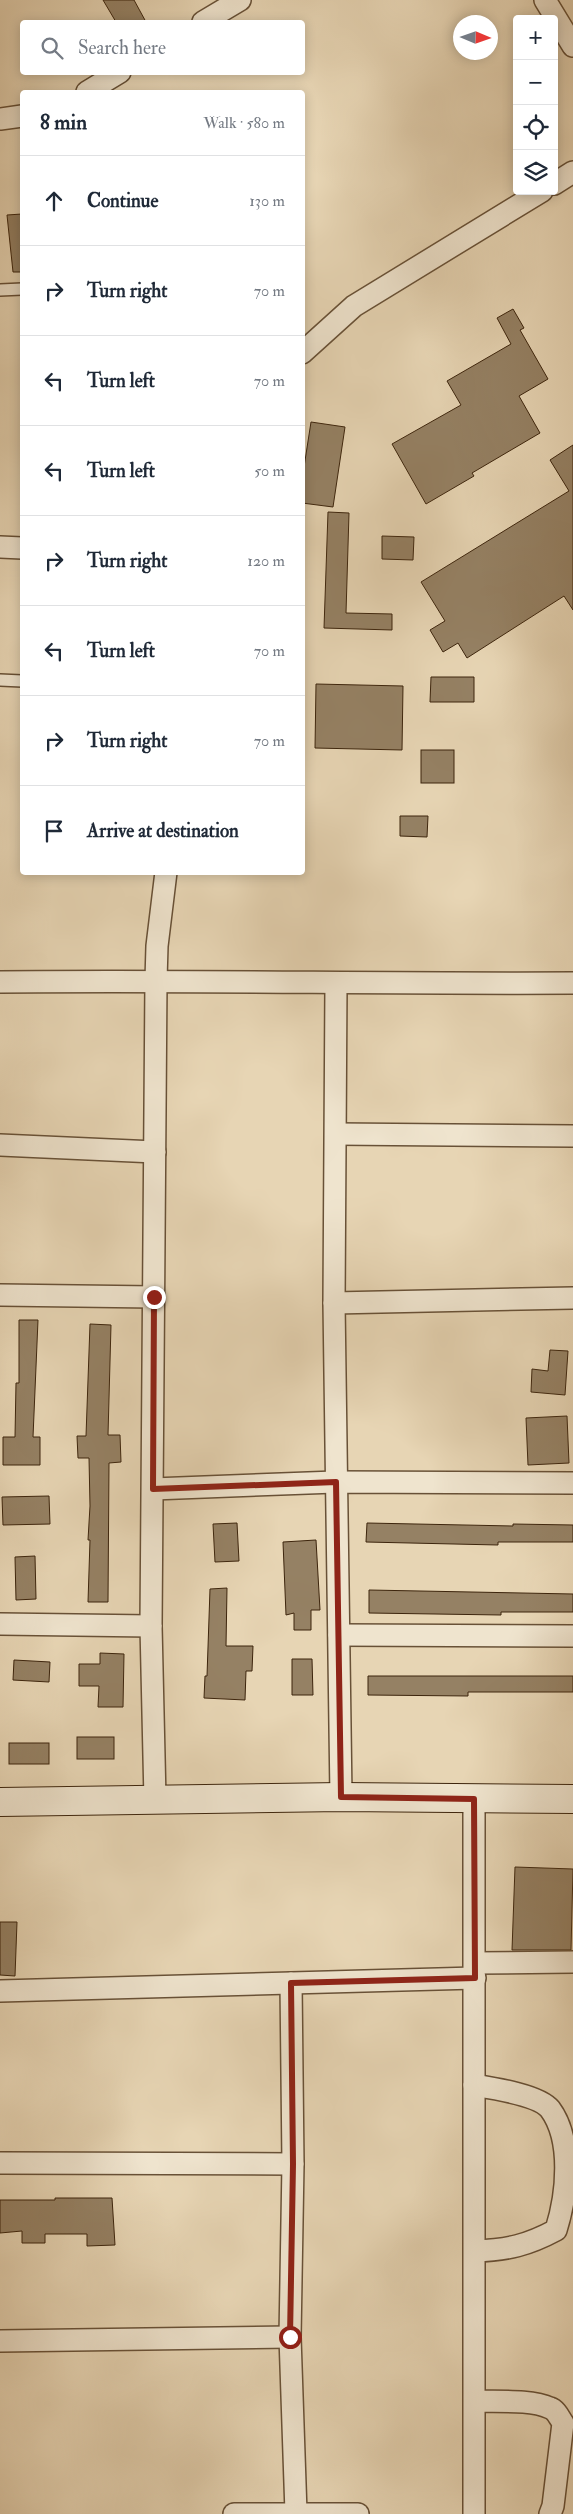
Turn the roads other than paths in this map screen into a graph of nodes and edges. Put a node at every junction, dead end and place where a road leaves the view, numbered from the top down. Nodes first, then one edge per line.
1 (240, 0) edge
2 (545, 0) edge
3 (206, 20) edge
4 (573, 46) edge
5 (115, 75) edge
6 (90, 90) edge
7 (20, 116) edge
8 (0, 119) edge
9 (573, 172) edge
10 (558, 181) edge
11 (535, 195) edge
12 (20, 289) edge
13 (0, 290) edge
14 (305, 350) edge
15 (0, 547) edge
16 (20, 548) edge
17 (0, 680) edge
18 (20, 681) edge
19 (166, 875) edge
20 (156, 980) junction
21 (0, 982) edge
22 (573, 983) edge
23 (336, 984) junction
24 (336, 1134) junction
25 (573, 1136) edge
26 (0, 1145) edge
27 (155, 1152) junction
28 (0, 1295) edge
29 (154, 1297) junction
30 (573, 1298) edge
31 (334, 1303) junction
32 (336, 1482) junction
33 (573, 1483) edge
34 (153, 1489) junction
35 (0, 1624) edge
36 (151, 1626) junction
37 (340, 1635) junction
38 (573, 1636) edge
39 (341, 1797) junction
40 (474, 1799) junction
41 (573, 1799) edge
42 (155, 1800) junction
43 (0, 1802) edge
44 (573, 1962) edge
45 (475, 1970) junction
46 (291, 1983) junction
47 (0, 1991) edge
48 (474, 2085) junction
49 (0, 2163) edge
50 (293, 2164) junction
51 (475, 2251) junction
52 (290, 2337) junction
53 (0, 2341) edge
54 (475, 2401) junction
55 (296, 2513) junction
56 (234, 2514) edge
57 (358, 2514) edge
58 (474, 2514) edge
59 (550, 2514) edge

1 - 3 street
2 - 4 street
5 - 6 street
7 - 8 street
9 - 10 street
11 - 14 street
12 - 13 lane
15 - 16 street
17 - 18 lane
19 - 20 street
20 - 21 street
20 - 23 street
20 - 27 street
22 - 23 street
23 - 24 street
24 - 25 street
24 - 31 street
26 - 27 street
27 - 29 street
28 - 29 street
29 - 34 street
30 - 31 street
31 - 32 street
32 - 33 street
32 - 34 street
32 - 37 street
34 - 36 street
35 - 36 street
36 - 42 street
37 - 38 street
37 - 39 street
39 - 40 street
39 - 42 street
40 - 41 street
40 - 45 street
42 - 43 street
44 - 45 street
45 - 46 street
45 - 48 street
46 - 47 street
46 - 50 street
48 - 51 street
48 - 51 street
49 - 50 street
50 - 52 street
51 - 54 street
52 - 53 street
52 - 55 street
54 - 58 street
54 - 59 street
55 - 56 street
55 - 57 street

